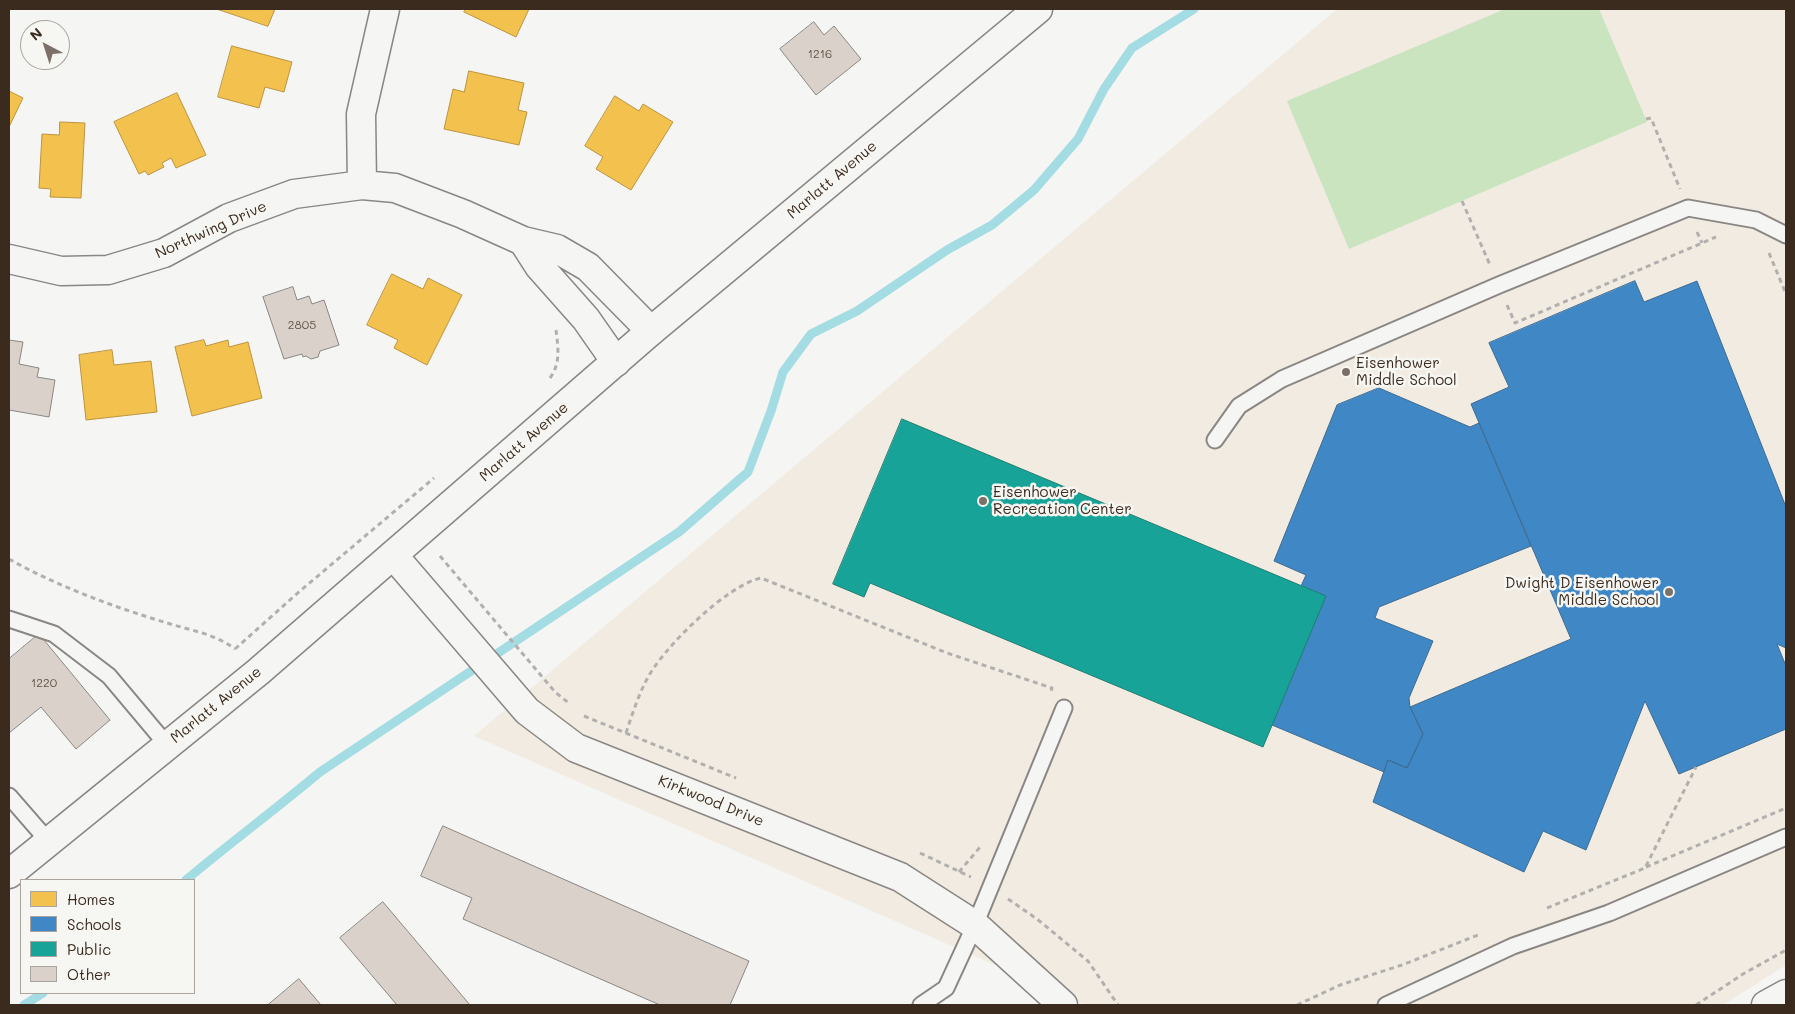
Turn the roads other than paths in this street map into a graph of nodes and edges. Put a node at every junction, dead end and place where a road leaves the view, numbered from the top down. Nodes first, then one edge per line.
1 (385, 9) edge
2 (1038, 9) edge
3 (362, 185) junction
4 (1786, 235) edge
5 (523, 242) junction
6 (9, 259) edge
7 (651, 331) junction
8 (616, 362) junction
9 (1215, 440) dead end
10 (393, 555) junction
11 (9, 619) edge
12 (1064, 708) dead end
13 (167, 745) junction
14 (9, 796) edge
15 (1786, 837) edge
16 (49, 842) junction
17 (9, 874) edge
18 (975, 925) junction
19 (1786, 994) edge
20 (921, 1005) edge
21 (1063, 1005) edge
22 (1386, 1005) edge
23 (1766, 1005) edge

1 - 3 street
2 - 7 street, Marlatt Avenue
3 - 5 street, Northwing Drive
3 - 6 street, Northwing Drive
4 - 9 lane
5 - 7 street, Northwing Drive
5 - 8 street
7 - 8 street, Marlatt Avenue
8 - 10 street, Marlatt Avenue
10 - 13 street, Marlatt Avenue
10 - 18 street, Kirkwood Drive
11 - 13 lane
12 - 18 lane
13 - 16 street, Marlatt Avenue
14 - 16 lane
15 - 22 lane
16 - 17 street, Marlatt Avenue
18 - 20 lane
18 - 21 street, Kirkwood Drive
19 - 23 street

